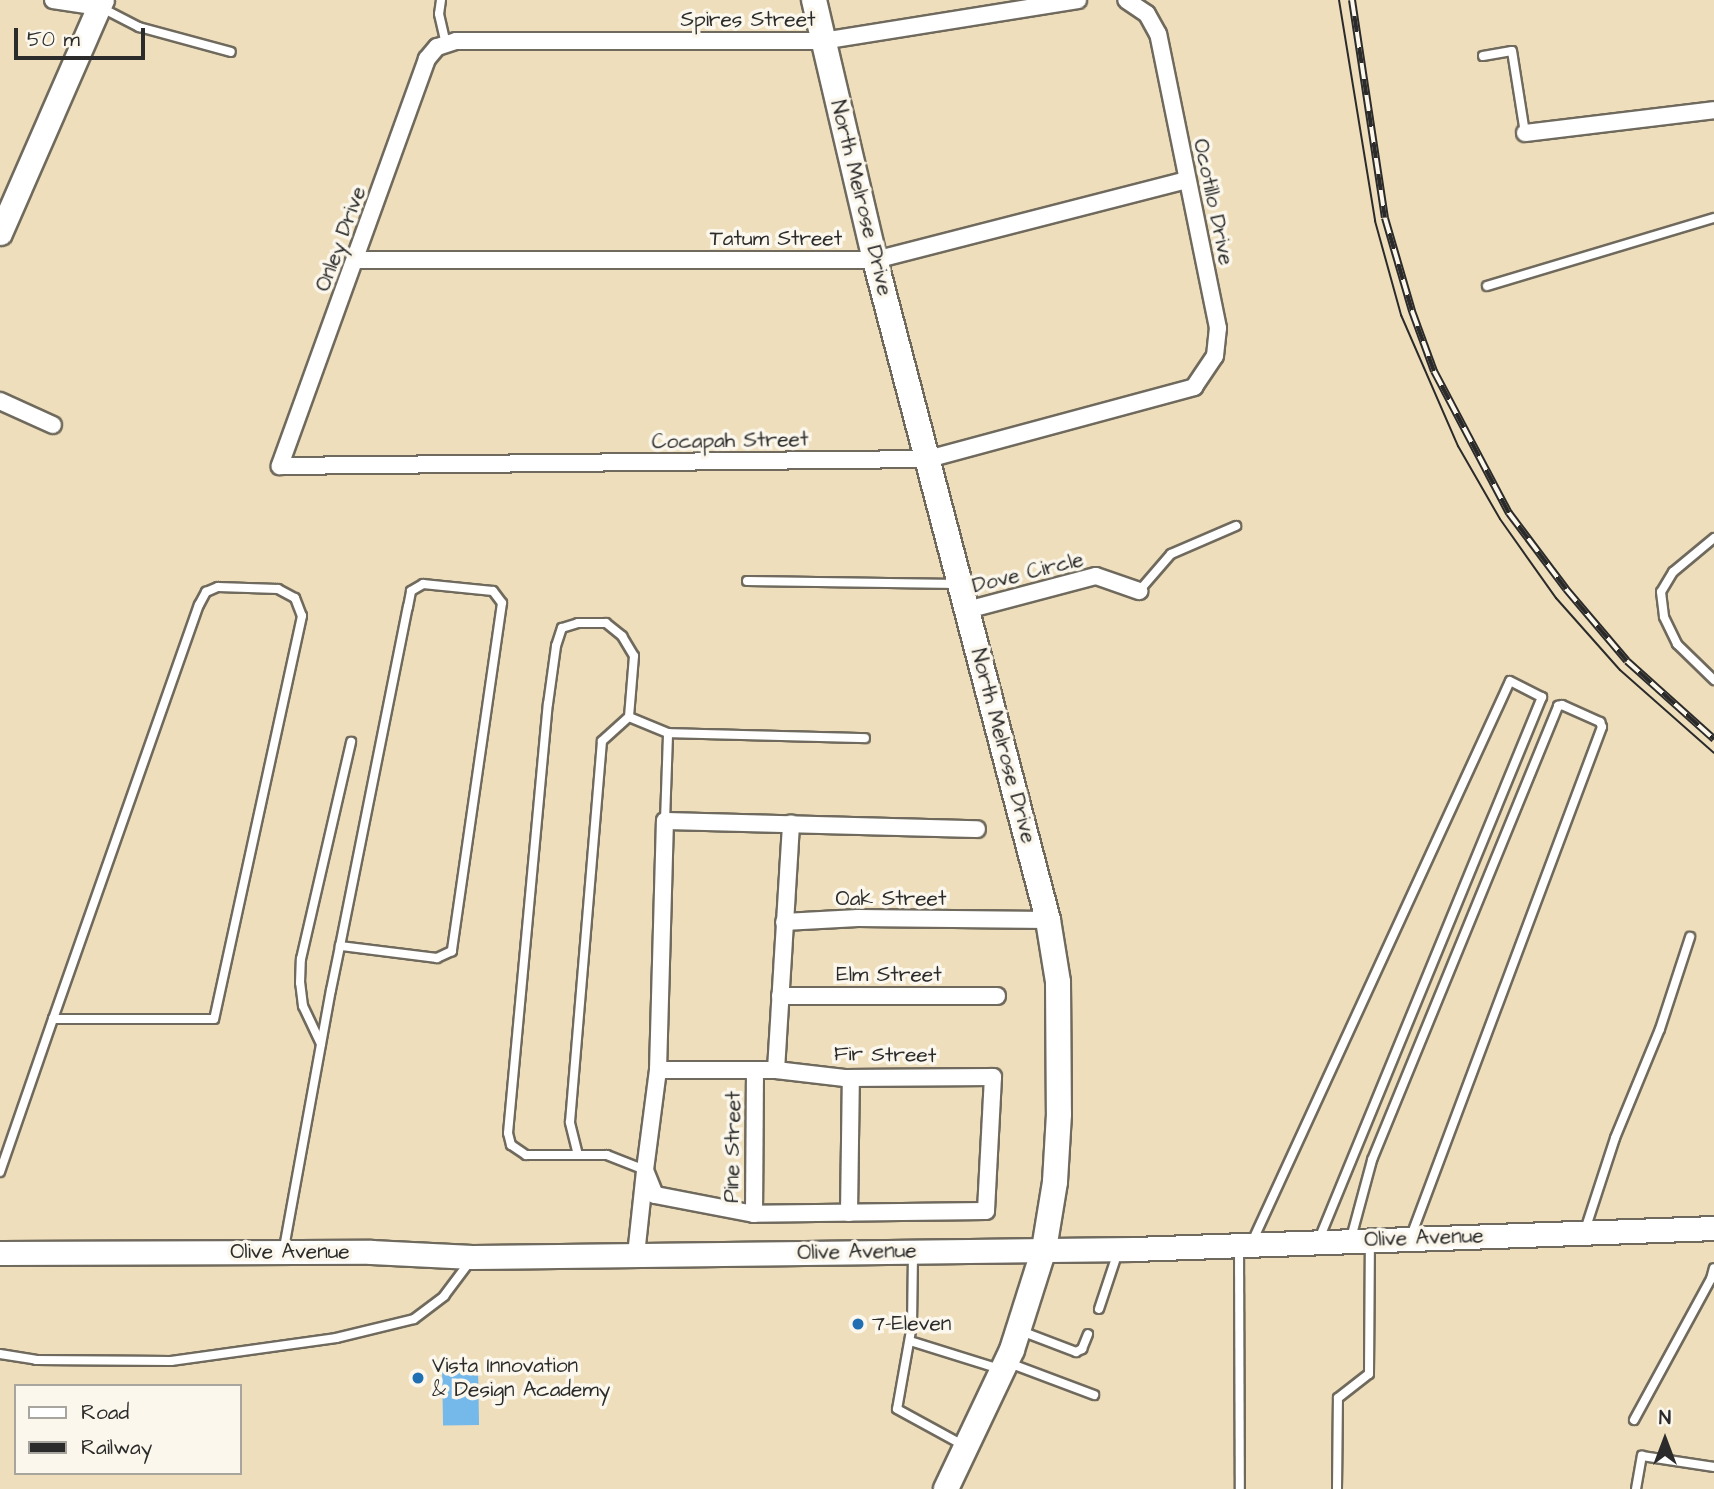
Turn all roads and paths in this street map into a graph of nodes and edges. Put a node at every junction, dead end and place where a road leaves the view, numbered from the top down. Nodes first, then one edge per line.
1 (53, 0) edge
2 (441, 0) edge
3 (814, 0) edge
4 (1078, 0) edge
5 (1134, 2) edge
6 (101, 4) edge
7 (823, 41) junction
8 (451, 43) junction
9 (231, 52) dead end
10 (1483, 56) dead end
11 (1714, 110) edge
12 (1525, 134) joint
13 (1186, 180) junction
14 (1714, 218) edge
15 (0, 233) edge
16 (356, 260) junction
17 (875, 260) junction
18 (1487, 286) dead end
19 (1173, 395) joint
20 (0, 401) edge
21 (53, 425) dead end
22 (928, 460) junction
23 (280, 466) joint
24 (1236, 526) dead end
25 (1714, 538) edge
26 (747, 581) dead end
27 (960, 584) junction
28 (1139, 591) joint
29 (967, 610) junction
30 (1714, 680) edge
31 (629, 717) junction
32 (668, 733) junction
33 (865, 738) dead end
34 (351, 742) dead end
35 (665, 821) junction
36 (791, 822) junction
37 (976, 829) dead end
38 (1048, 920) junction
39 (783, 922) junction
40 (1690, 937) dead end
41 (340, 946) junction
42 (780, 996) junction
43 (997, 996) dead end
44 (53, 1019) junction
45 (321, 1044) junction
46 (658, 1070) junction
47 (776, 1070) junction
48 (755, 1071) junction
49 (851, 1078) junction
50 (578, 1155) junction
51 (645, 1170) junction
52 (0, 1172) edge
53 (986, 1211) joint
54 (849, 1213) junction
55 (754, 1214) junction
56 (1714, 1228) edge
57 (1584, 1233) junction
58 (1410, 1239) junction
59 (1360, 1241) junction
60 (1317, 1242) junction
61 (1245, 1245) junction
62 (1044, 1249) junction
63 (1119, 1249) junction
64 (914, 1251) junction
65 (283, 1252) junction
66 (0, 1253) edge
67 (636, 1255) junction
68 (472, 1257) junction
69 (1714, 1268) edge
70 (1099, 1309) dead end
71 (1018, 1330) junction
72 (1088, 1334) dead end
73 (909, 1341) junction
74 (0, 1354) edge
75 (1005, 1366) junction
76 (1094, 1395) dead end
77 (1634, 1420) dead end
78 (966, 1447) junction
79 (1714, 1467) edge
80 (946, 1489) edge
81 (1240, 1489) edge
82 (1337, 1489) edge
83 (1636, 1489) edge

1 - 6 street
2 - 8 lane
3 - 7 main road, North Melrose Drive
4 - 7 street, Spires Street
5 - 13 street, Ocotillo Drive
6 - 9 lane
6 - 15 main road
7 - 8 street, Spires Street
7 - 17 main road, North Melrose Drive
8 - 16 street, Onley Drive
10 - 12 lane
11 - 12 street
13 - 17 street, Tatum Street
13 - 19 street, Ocotillo Drive
14 - 18 lane
16 - 17 street, Tatum Street
16 - 23 street, Onley Drive
17 - 22 main road, North Melrose Drive
19 - 22 street, Cocapah Street
20 - 21 street
22 - 23 street, Cocapah Street
22 - 27 main road, North Melrose Drive
24 - 28 lane
25 - 30 lane
26 - 27 lane
27 - 29 main road, North Melrose Drive
28 - 29 street, Dove Circle
29 - 38 main road, North Melrose Drive
31 - 32 lane
31 - 50 lane
31 - 50 lane
32 - 33 lane
32 - 35 lane
34 - 45 lane
35 - 36 street
35 - 46 street
36 - 37 street
36 - 39 street
38 - 39 street, Oak Street
38 - 62 main road, North Melrose Drive
39 - 42 street
40 - 57 lane
41 - 41 lane
41 - 45 lane
42 - 43 street, Elm Street
42 - 47 street
44 - 44 lane
44 - 52 lane
45 - 65 lane
46 - 48 street, Pine Street
46 - 51 street
47 - 48 street, Fir Street
47 - 49 street, Fir Street
48 - 55 street, Pine Street
49 - 53 street, Fir Street
49 - 54 street
50 - 51 lane
51 - 55 street
51 - 67 street
53 - 54 street, Pine Street
54 - 55 street, Pine Street
56 - 57 main road, Olive Avenue
57 - 58 main road, Olive Avenue
58 - 59 main road, Olive Avenue
58 - 59 lane
59 - 60 main road, Olive Avenue
59 - 82 lane
60 - 61 main road, Olive Avenue
60 - 61 lane
61 - 63 main road, Olive Avenue
61 - 81 lane
62 - 63 main road, Olive Avenue
62 - 64 main road, Olive Avenue
62 - 71 main road, North Melrose Drive
63 - 70 lane
64 - 67 main road, Olive Avenue
64 - 73 lane
65 - 66 main road, Olive Avenue
65 - 68 main road, Olive Avenue
67 - 68 main road, Olive Avenue
68 - 74 lane
69 - 77 lane
71 - 72 lane
71 - 75 main road, North Melrose Drive
73 - 75 lane
73 - 78 lane
75 - 76 lane
75 - 78 main road, North Melrose Drive
78 - 80 main road, North Melrose Drive
79 - 83 lane

